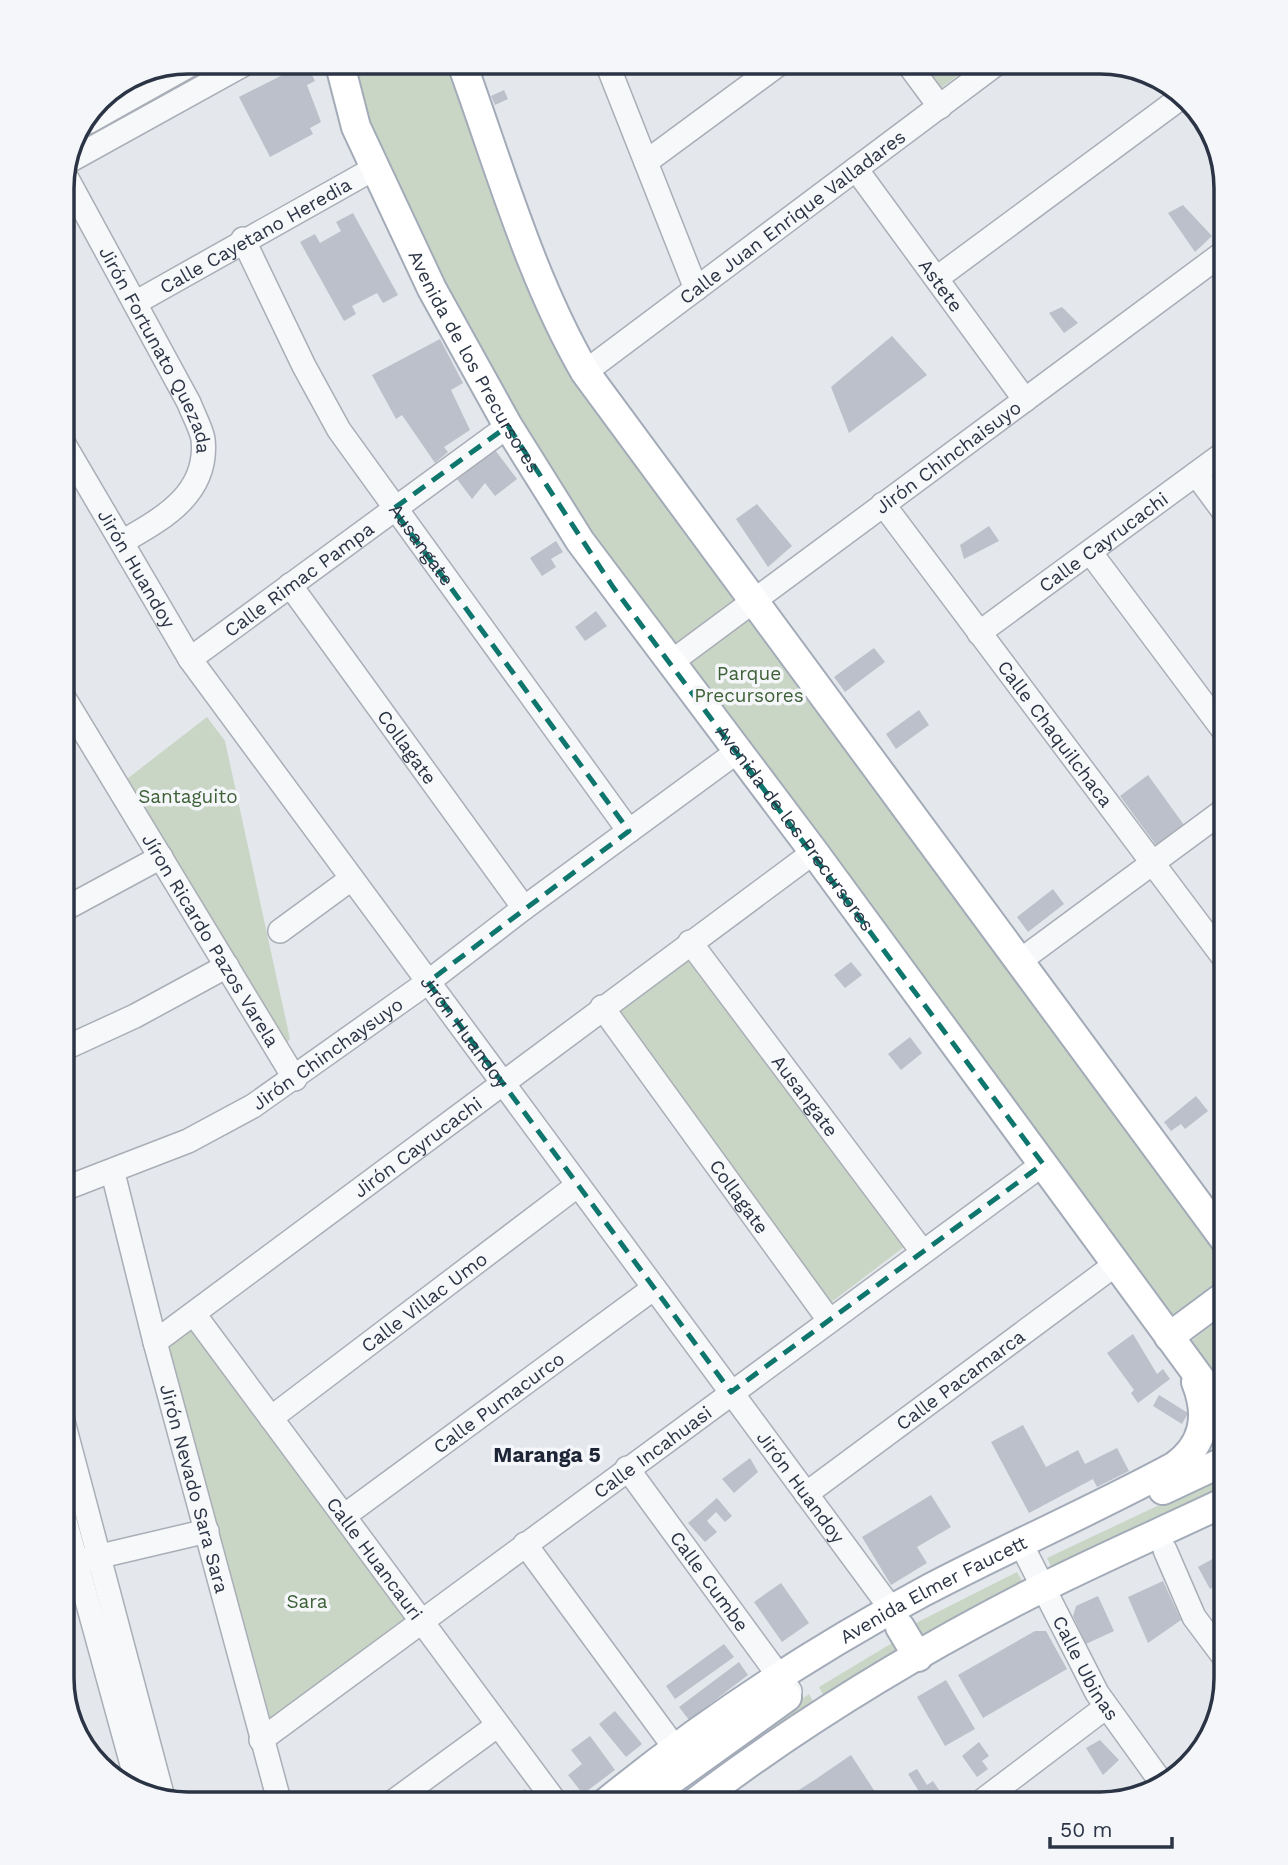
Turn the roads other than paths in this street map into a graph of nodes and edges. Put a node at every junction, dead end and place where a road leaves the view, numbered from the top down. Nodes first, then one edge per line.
1 (226, 74) edge
2 (342, 74) edge
3 (466, 74) edge
4 (611, 74) edge
5 (765, 74) edge
6 (916, 74) edge
7 (983, 74) edge
8 (171, 75) edge
9 (1175, 102) edge
10 (940, 107) junction
11 (100, 115) edge
12 (78, 156) edge
13 (646, 162) junction
14 (374, 167) junction
15 (856, 169) junction
16 (74, 191) edge
17 (243, 239) junction
18 (1214, 261) edge
19 (937, 278) junction
20 (696, 289) junction
21 (135, 303) junction
22 (585, 372) junction
23 (1025, 400) junction
24 (508, 426) junction
25 (74, 461) edge
26 (1214, 461) edge
27 (1196, 474) junction
28 (1214, 498) edge
29 (883, 504) junction
30 (393, 509) junction
31 (121, 542) junction
32 (1090, 552) junction
33 (290, 585) junction
34 (754, 600) junction
35 (979, 633) junction
36 (190, 659) junction
37 (670, 663) junction
38 (74, 714) edge
39 (1214, 718) edge
40 (738, 751) junction
41 (1214, 818) edge
42 (629, 831) junction
43 (814, 852) junction
44 (161, 857) junction
45 (1151, 864) junction
46 (351, 879) junction
47 (74, 904) edge
48 (524, 908) junction
49 (280, 931) dead end
50 (690, 942) junction
51 (1214, 945) edge
52 (1021, 960) junction
53 (227, 966) junction
54 (428, 982) junction
55 (602, 1007) junction
56 (74, 1044) edge
57 (295, 1079) junction
58 (503, 1084) junction
59 (1043, 1164) junction
60 (113, 1172) junction
61 (578, 1185) junction
62 (74, 1186) edge
63 (1214, 1225) edge
64 (922, 1251) junction
65 (1116, 1264) junction
66 (654, 1288) junction
67 (1214, 1304) edge
68 (194, 1314) junction
69 (829, 1320) junction
70 (1169, 1337) junction
71 (155, 1342) junction
72 (1186, 1360) junction
73 (731, 1392) junction
74 (1214, 1398) edge
75 (271, 1418) junction
76 (74, 1460) edge
77 (1214, 1465) edge
78 (627, 1468) junction
79 (1145, 1490) junction
80 (806, 1494) junction
81 (1214, 1508) edge
82 (88, 1510) junction
83 (74, 1512) edge
84 (344, 1516) junction
85 (1214, 1527) edge
86 (207, 1531) junction
87 (525, 1544) junction
88 (1024, 1549) junction
89 (74, 1550) edge
90 (1165, 1550) junction
91 (100, 1556) junction
92 (78, 1562) junction
93 (1047, 1596) junction
94 (896, 1618) junction
95 (421, 1621) junction
96 (1214, 1644) edge
97 (918, 1657) junction
98 (786, 1686) junction
99 (1106, 1707) junction
100 (498, 1725) junction
101 (821, 1727) junction
102 (261, 1740) junction
103 (683, 1756) junction
104 (1157, 1776) edge
105 (136, 1780) edge
106 (160, 1788) edge
107 (644, 1790) edge
108 (276, 1791) edge
109 (407, 1791) edge
110 (547, 1791) edge
111 (705, 1792) edge
112 (725, 1792) edge
113 (994, 1792) edge

1 - 12 street
2 - 14 main road, Avenida de los Precursores
3 - 22 main road
4 - 13 street
5 - 13 street
6 - 10 street
7 - 10 street, Calle Juan Enrique Valladares
8 - 11 street
9 - 19 street
10 - 15 street, Calle Juan Enrique Valladares
13 - 20 street
14 - 17 street, Calle Cayetano Heredia
14 - 24 main road, Avenida de los Precursores
15 - 19 street, Astete
15 - 20 street, Calle Juan Enrique Valladares
16 - 21 street, Jirón Fortunato Quezada
17 - 21 street, Calle Cayetano Heredia
17 - 30 street, Ausangate
18 - 23 street, Jirón Chinchaisuyo
19 - 23 street, Astete
20 - 22 street, Calle Juan Enrique Valladares
21 - 31 street, Jirón Fortunato Quezada
22 - 34 main road
23 - 29 street, Jirón Chinchaisuyo
24 - 30 street, Calle Rimac Pampa
24 - 37 main road, Avenida de los Precursores
25 - 31 street, Jirón Huandoy
26 - 27 street, Calle Cayrucachi
27 - 28 street
27 - 32 street, Calle Cayrucachi
29 - 34 street, Jirón Chinchaisuyo
29 - 35 street, Calle Chaquilchaca
30 - 33 street, Calle Rimac Pampa
30 - 42 street, Ausangate
31 - 36 street, Jirón Huandoy
32 - 35 street, Calle Cayrucachi
32 - 39 street
33 - 36 street, Calle Rimac Pampa
33 - 48 street, Collagate
34 - 37 street, Jirón Chinchaisuyo
34 - 52 main road
35 - 45 street, Calle Chaquilchaca
36 - 46 street, Jirón Huandoy
37 - 40 main road, Avenida de los Precursores
38 - 44 street, Jíron Ricardo Pazos Varela
40 - 42 street, Jirón Chinchaysuyo
40 - 43 main road, Avenida de los Precursores
41 - 45 street
42 - 48 street, Jirón Chinchaysuyo
43 - 50 street, Jirón Cayrucachi
43 - 59 main road, Avenida de los Precursores
44 - 47 street
44 - 53 street, Jíron Ricardo Pazos Varela
45 - 51 street, Calle Chaquilchaca
45 - 52 street
46 - 49 street
46 - 54 street, Jirón Huandoy
48 - 54 street, Jirón Chinchaysuyo
50 - 55 street, Jirón Cayrucachi
50 - 64 street, Ausangate
52 - 63 main road
53 - 56 street
53 - 57 street, Jíron Ricardo Pazos Varela
54 - 57 street, Jirón Chinchaysuyo
54 - 58 street, Jirón Huandoy
55 - 58 street, Jirón Cayrucachi
55 - 69 street, Collagate
57 - 60 street, Jirón Chinchaysuyo
58 - 61 street, Jirón Huandoy
58 - 68 street, Jirón Cayrucachi
59 - 64 street, Calle Incahuasi
59 - 65 main road, Avenida de los Precursores
60 - 62 street, Jirón Chinchaysuyo
60 - 71 street, Jirón Nevado Sara Sara
61 - 66 street, Jirón Huandoy
61 - 75 street, Calle Villac Umo
64 - 69 street, Calle Incahuasi
65 - 70 main road, Avenida de los Precursores
65 - 80 street, Calle Pacamarca
66 - 73 street, Jirón Huandoy
66 - 84 street, Calle Pumacurco
67 - 70 main road
68 - 71 street, Jirón Cayrucachi
68 - 75 street, Calle Huancauri
69 - 73 street, Calle Incahuasi
70 - 72 main road, Avenida de los Precursores
71 - 86 street, Jirón Nevado Sara Sara
72 - 74 main road, Avenida de los Precursores
72 - 79 main road, Avenida Elmer Faucett
73 - 78 street, Calle Incahuasi
73 - 80 street, Jirón Huandoy
75 - 84 street, Calle Huancauri
76 - 82 street
77 - 79 main road, Avenida Elmer Faucett
78 - 87 street, Calle Incahuasi
78 - 98 street, Calle Cumbe
79 - 88 main road, Avenida Elmer Faucett
80 - 94 street, Jirón Huandoy
81 - 93 main road
82 - 83 street
82 - 91 street
84 - 95 street, Calle Huancauri
85 - 90 main road
86 - 91 street
86 - 102 street, Jirón Nevado Sara Sara
87 - 95 street, Calle Incahuasi
87 - 103 street
88 - 93 street, Calle Ubinas
88 - 94 main road, Avenida Elmer Faucett
89 - 92 street
90 - 93 main road
90 - 96 street
91 - 92 street
91 - 106 street
92 - 105 street
93 - 97 main road
93 - 99 street, Calle Ubinas
93 - 101 main road
94 - 97 main road
94 - 98 main road, Avenida Elmer Faucett
95 - 100 street, Calle Huancauri
95 - 102 street, Calle Incahuasi
97 - 101 main road
98 - 103 main road, Avenida Elmer Faucett
99 - 104 street, Calle Ubinas
99 - 113 street
100 - 109 street
100 - 110 street, Calle Huancauri
101 - 112 main road
102 - 108 street, Jirón Nevado Sara Sara
103 - 107 main road, Avenida Elmer Faucett
103 - 111 main road

